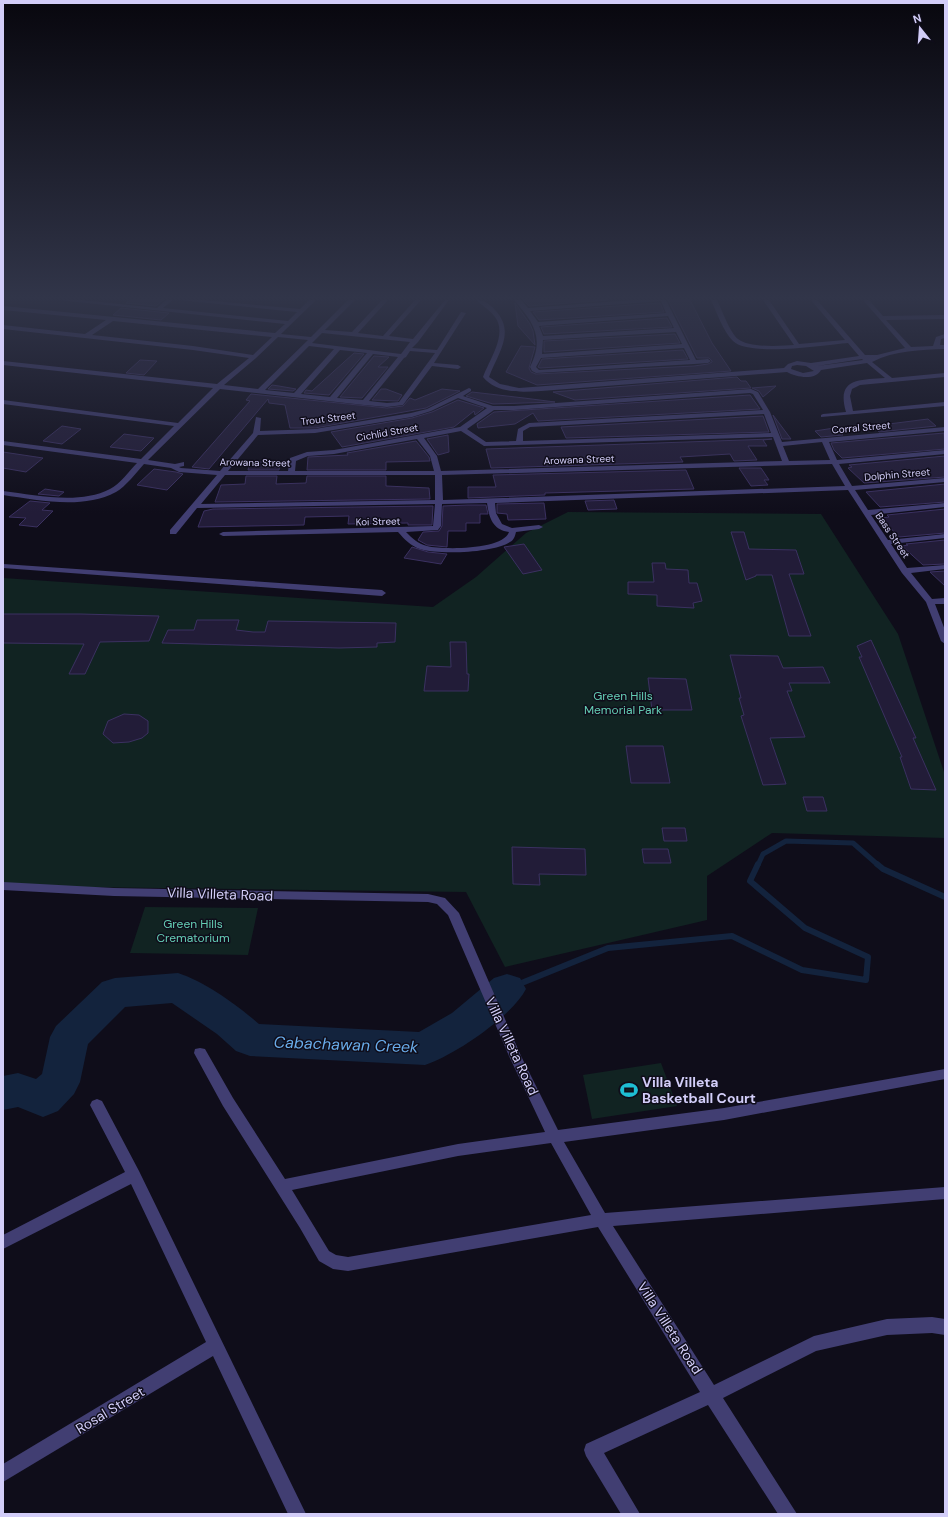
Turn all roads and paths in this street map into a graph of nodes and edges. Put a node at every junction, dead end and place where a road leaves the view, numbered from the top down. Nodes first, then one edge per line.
1 (73, 371) edge
2 (237, 371) edge
3 (281, 371) edge
4 (318, 371) edge
5 (356, 371) edge
6 (391, 371) edge
7 (425, 371) edge
8 (489, 371) edge
9 (537, 371) edge
10 (575, 371) edge
11 (778, 371) edge
12 (790, 371) edge
13 (818, 371) edge
14 (880, 371) edge
15 (945, 376) edge
16 (891, 380) junction
17 (218, 387) junction
18 (470, 390) dead end
19 (260, 391) junction
20 (296, 395) junction
21 (458, 396) junction
22 (332, 399) junction
23 (3, 402) edge
24 (364, 402) junction
25 (945, 404) edge
26 (492, 408) junction
27 (767, 412) junction
28 (850, 413) junction
29 (823, 416) dead end
30 (258, 418) dead end
31 (179, 425) junction
32 (462, 428) junction
33 (945, 429) edge
34 (256, 433) junction
35 (775, 435) junction
36 (419, 437) junction
37 (825, 440) junction
38 (3, 443) edge
39 (519, 444) junction
40 (780, 444) junction
41 (945, 452) edge
42 (143, 460) junction
43 (834, 462) junction
44 (786, 463) junction
45 (223, 473) junction
46 (291, 473) junction
47 (439, 473) junction
48 (945, 480) edge
49 (850, 488) junction
50 (3, 493) edge
51 (491, 501) junction
52 (439, 503) junction
53 (945, 505) edge
54 (195, 506) junction
55 (866, 513) junction
56 (539, 527) dead end
57 (400, 530) junction
58 (513, 530) junction
59 (174, 532) dead end
60 (223, 534) dead end
61 (945, 536) edge
62 (887, 542) junction
63 (3, 566) edge
64 (945, 567) edge
65 (905, 571) junction
66 (382, 594) dead end
67 (945, 601) edge
68 (930, 602) junction
69 (945, 640) edge
70 (3, 886) edge
71 (200, 1053) dead end
72 (945, 1074) edge
73 (97, 1105) dead end
74 (556, 1138) junction
75 (134, 1174) junction
76 (282, 1186) junction
77 (945, 1193) edge
78 (601, 1220) junction
79 (3, 1242) edge
80 (945, 1327) edge
81 (216, 1345) junction
82 (713, 1394) junction
83 (3, 1474) edge
84 (296, 1514) edge
85 (631, 1514) edge
86 (788, 1514) edge

1 - 17 street
2 - 17 street
3 - 19 street
4 - 20 street
5 - 22 street
6 - 24 street
7 - 24 street
8 - 11 street
9 - 10 street
12 - 13 street
14 - 16 street
15 - 16 street
16 - 28 street
17 - 19 street
17 - 31 street
18 - 21 street, Trout Street
19 - 20 street
20 - 22 street
21 - 26 street
21 - 34 street, Trout Street
22 - 24 street
23 - 31 street
25 - 28 street
26 - 27 street
26 - 32 street, Cichlid Street
27 - 35 street
27 - 39 street
28 - 29 street
30 - 34 street
31 - 42 street
32 - 36 street, Cichlid Street
32 - 39 street
33 - 37 street, Corral Street
34 - 45 street
35 - 39 street
35 - 40 street
36 - 46 street, Cichlid Street
36 - 47 street, Koi Street
37 - 40 street, Corral Street
37 - 43 street, Bass Street
38 - 42 street, Arowana Street
40 - 44 street
41 - 43 street, Arowana Street
42 - 45 street, Arowana Street
42 - 50 street
43 - 44 street, Arowana Street
43 - 49 street, Bass Street
44 - 47 street, Arowana Street
45 - 46 street, Arowana Street
45 - 54 street
46 - 47 street, Arowana Street
47 - 52 street, Koi Street
48 - 49 street, Dolphin Street
49 - 51 street, Dolphin Street
49 - 55 street, Bass Street
51 - 52 street, Dolphin Street
51 - 58 street
52 - 54 street, Dolphin Street
52 - 57 street, Koi Street
53 - 55 street
54 - 59 street
55 - 62 street, Bass Street
56 - 58 street
57 - 58 street
57 - 60 street, Koi Street
61 - 62 street
62 - 65 street, Bass Street
63 - 66 street
64 - 65 street
65 - 68 street, Bass Street
67 - 68 street
68 - 69 street, Bass Street
70 - 74 street, Villa Villeta Road
71 - 76 street
72 - 74 street
73 - 75 street
74 - 76 street
74 - 78 street, Villa Villeta Road
75 - 79 street
75 - 81 street
76 - 78 street
77 - 78 street
78 - 82 street, Villa Villeta Road
80 - 82 street
81 - 83 street, Rosal Street
81 - 84 street
82 - 85 street
82 - 86 street, Villa Villeta Road

